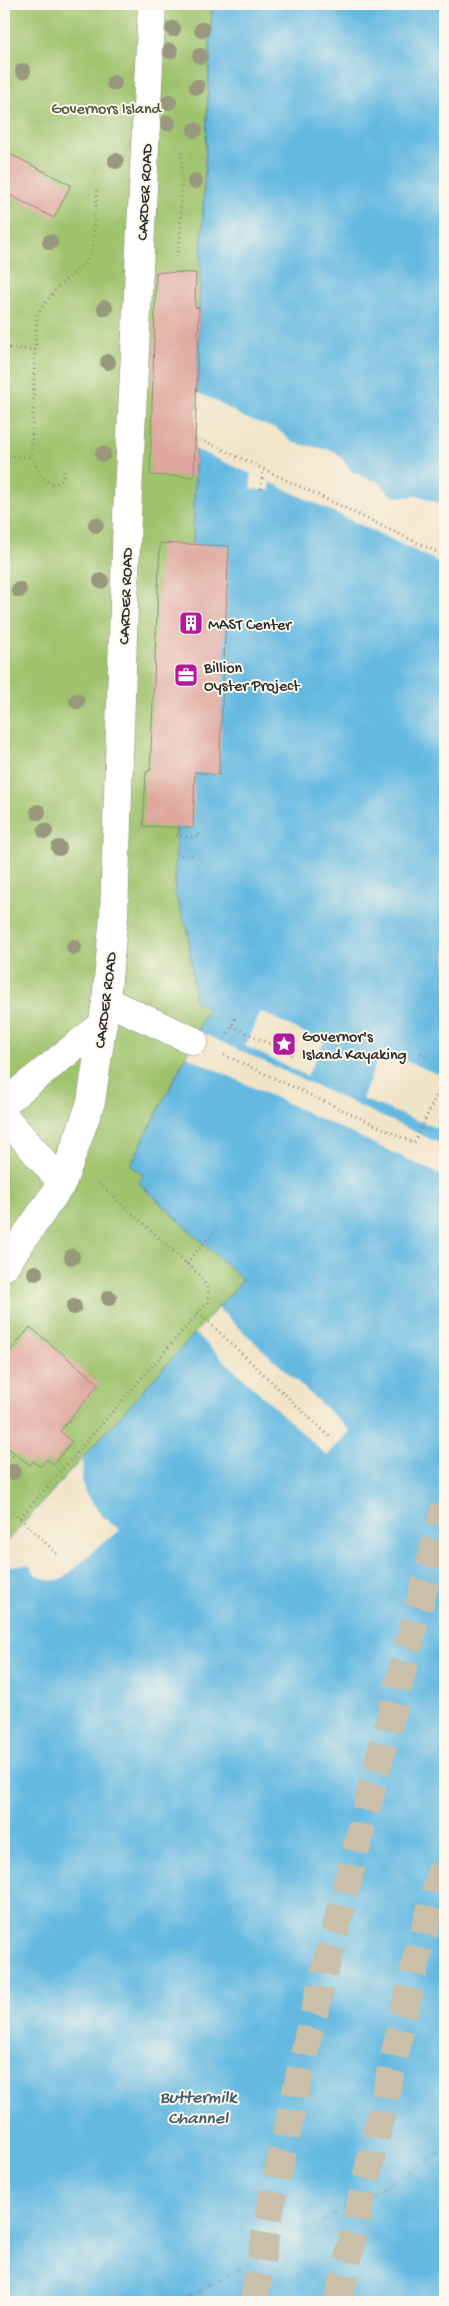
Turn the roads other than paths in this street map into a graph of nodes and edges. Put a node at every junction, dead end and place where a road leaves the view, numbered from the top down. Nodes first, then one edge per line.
1 (152, 4) edge
2 (104, 1013) junction
3 (194, 1041) road end
4 (4, 1103) edge
5 (4, 1116) edge
6 (67, 1170) junction
7 (4, 1267) edge

1 - 2 street, CARDER ROAD
2 - 3 street
2 - 4 street
2 - 6 street, CARDER ROAD
5 - 6 street
6 - 7 street, CARDER ROAD

